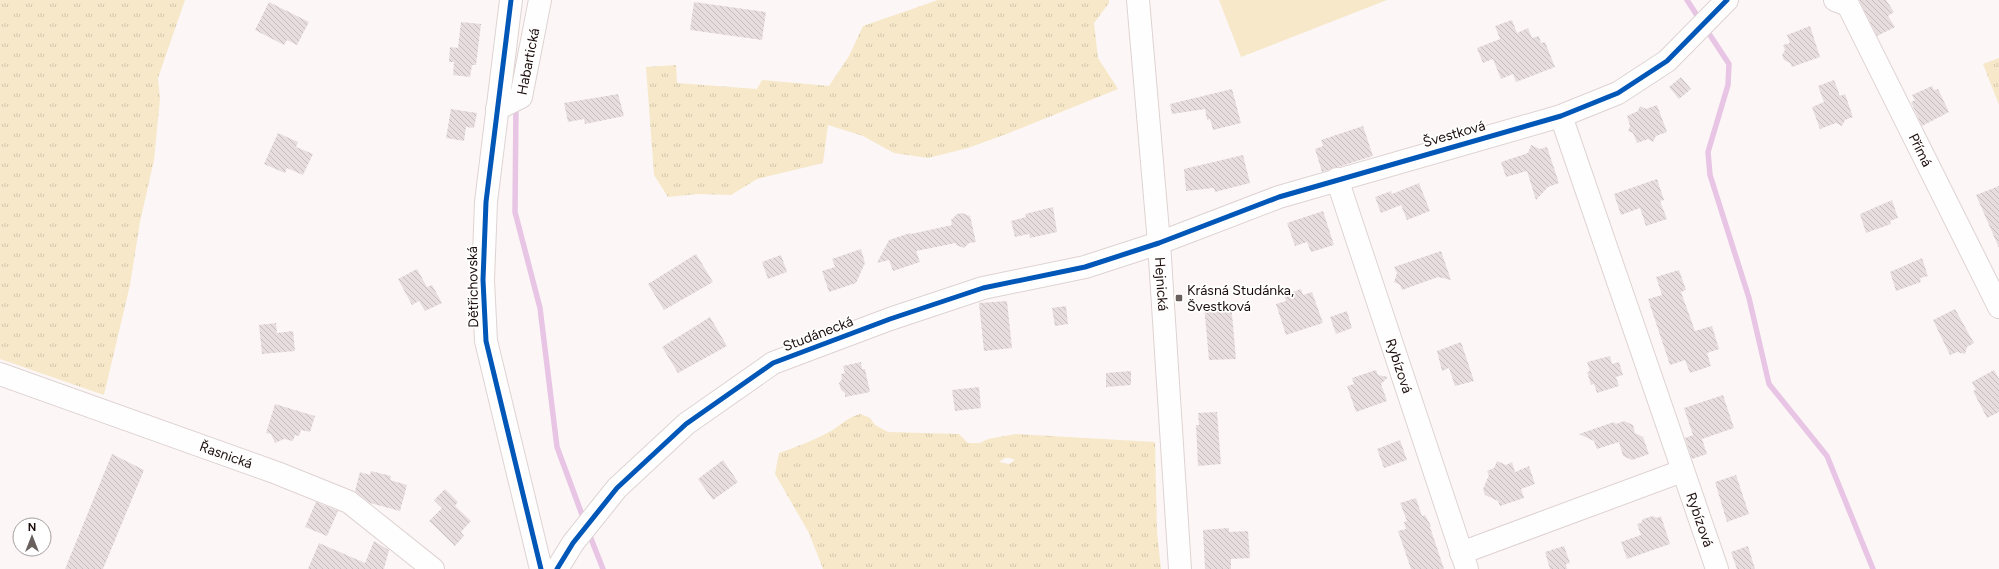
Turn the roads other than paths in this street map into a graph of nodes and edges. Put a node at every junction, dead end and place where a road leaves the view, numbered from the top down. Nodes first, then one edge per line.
1 (511, 0) edge
2 (540, 0) edge
3 (1138, 0) edge
4 (1727, 0) edge
5 (1834, 0) edge
6 (497, 109) junction
7 (1561, 116) junction
8 (1337, 179) junction
9 (1159, 243) junction
10 (1999, 307) edge
11 (0, 374) edge
12 (1682, 471) junction
13 (1464, 561) edge
14 (433, 569) edge
15 (541, 569) edge
16 (557, 569) edge
17 (1180, 569) edge
18 (1717, 569) edge

1 - 6 street, Dětřichovská
2 - 6 street, Habartická
3 - 9 street, Hejnická
4 - 7 street, Švestková
5 - 10 street, Přímá
6 - 15 street, Dětřichovská
7 - 8 street, Švestková
7 - 12 street, Rybízová
8 - 9 street, Švestková
8 - 13 street, Rybízová
9 - 16 street, Studánecká
9 - 17 street, Hejnická
11 - 14 street, Řasnická
12 - 13 street, Rybízová
12 - 18 street, Rybízová

